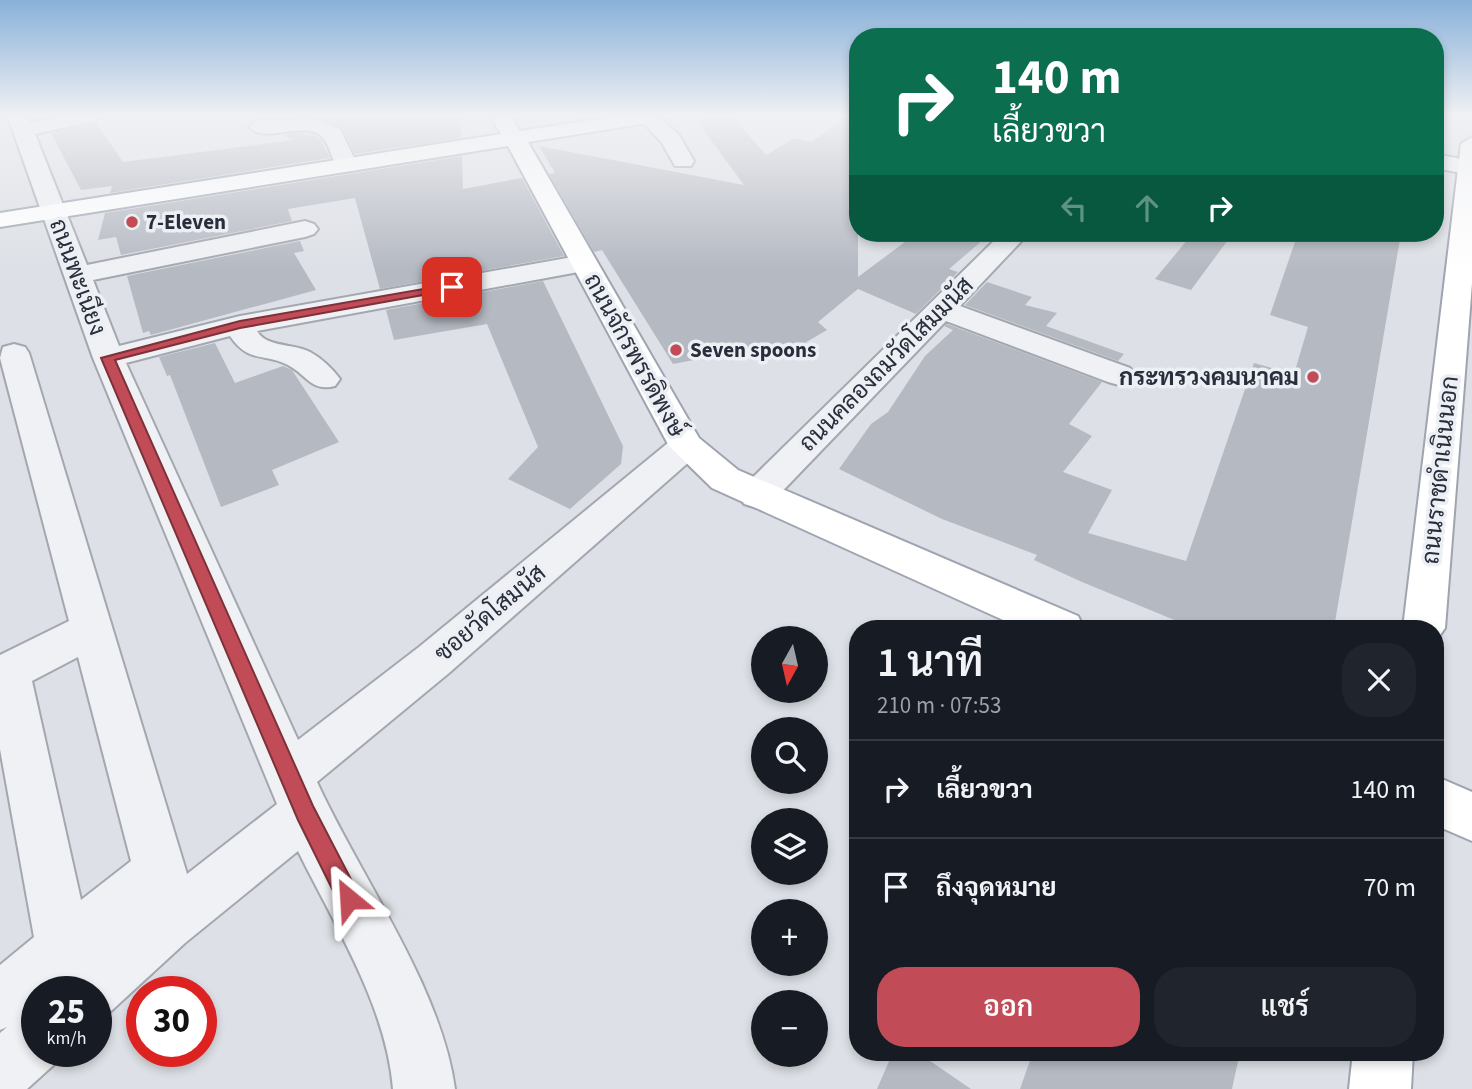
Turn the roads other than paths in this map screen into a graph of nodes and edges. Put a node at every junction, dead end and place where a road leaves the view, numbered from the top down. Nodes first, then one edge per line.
1 (38, 168) edge
2 (322, 168) edge
3 (531, 168) edge
4 (1471, 168) edge
5 (53, 211) junction
6 (0, 220) edge
7 (305, 229) dead end
8 (1007, 242) edge
9 (584, 264) junction
10 (77, 275) junction
11 (941, 309) junction
12 (240, 325) junction
13 (14, 353) dead end
14 (107, 358) junction
15 (1119, 375) dead end
16 (324, 379) dead end
17 (686, 446) junction
18 (757, 495) junction
19 (1045, 620) edge
20 (1425, 620) edge
21 (92, 629) junction
22 (4, 674) edge
23 (298, 794) junction
24 (1444, 804) edge
25 (1472, 817) edge
26 (160, 871) junction
27 (166, 924) junction
28 (77, 970) edge
29 (0, 1001) edge
30 (21, 1054) edge
31 (1382, 1061) edge
32 (0, 1073) edge
33 (424, 1089) edge
34 (1380, 1089) edge

1 - 5 street, ถนนพะเนียง
2 - 5 main road
3 - 9 main road, ถนนจักรพรรดิพงษ์
4 - 20 main road, ถนนราชดำเนินนอก
5 - 6 main road
5 - 10 street, ถนนพะเนียง
7 - 10 street
8 - 11 street, ถนนคลองถมวัดโสมมนัส
9 - 12 street
9 - 17 main road, ถนนจักรพรรดิพงษ์
10 - 14 street, ถนนพะเนียง
11 - 15 street
11 - 18 street, ถนนคลองถมวัดโสมมนัส
12 - 14 street
12 - 16 street
13 - 21 street
14 - 23 street, ถนนพะเนียง
17 - 18 main road, ถนนจักรพรรดิพงษ์
17 - 23 street, ซอยวัดโสมนัส
18 - 19 main road, ถนนจักรพรรดิพงษ์
21 - 22 street
21 - 26 street
22 - 28 street
23 - 27 street, ซอยวัดโสมนัส
23 - 33 street, ถนนพะเนียง
24 - 25 main road
26 - 27 street
26 - 28 street
27 - 28 street, ซอยวัดโสมนัส
28 - 29 street
30 - 32 street
31 - 34 main road

